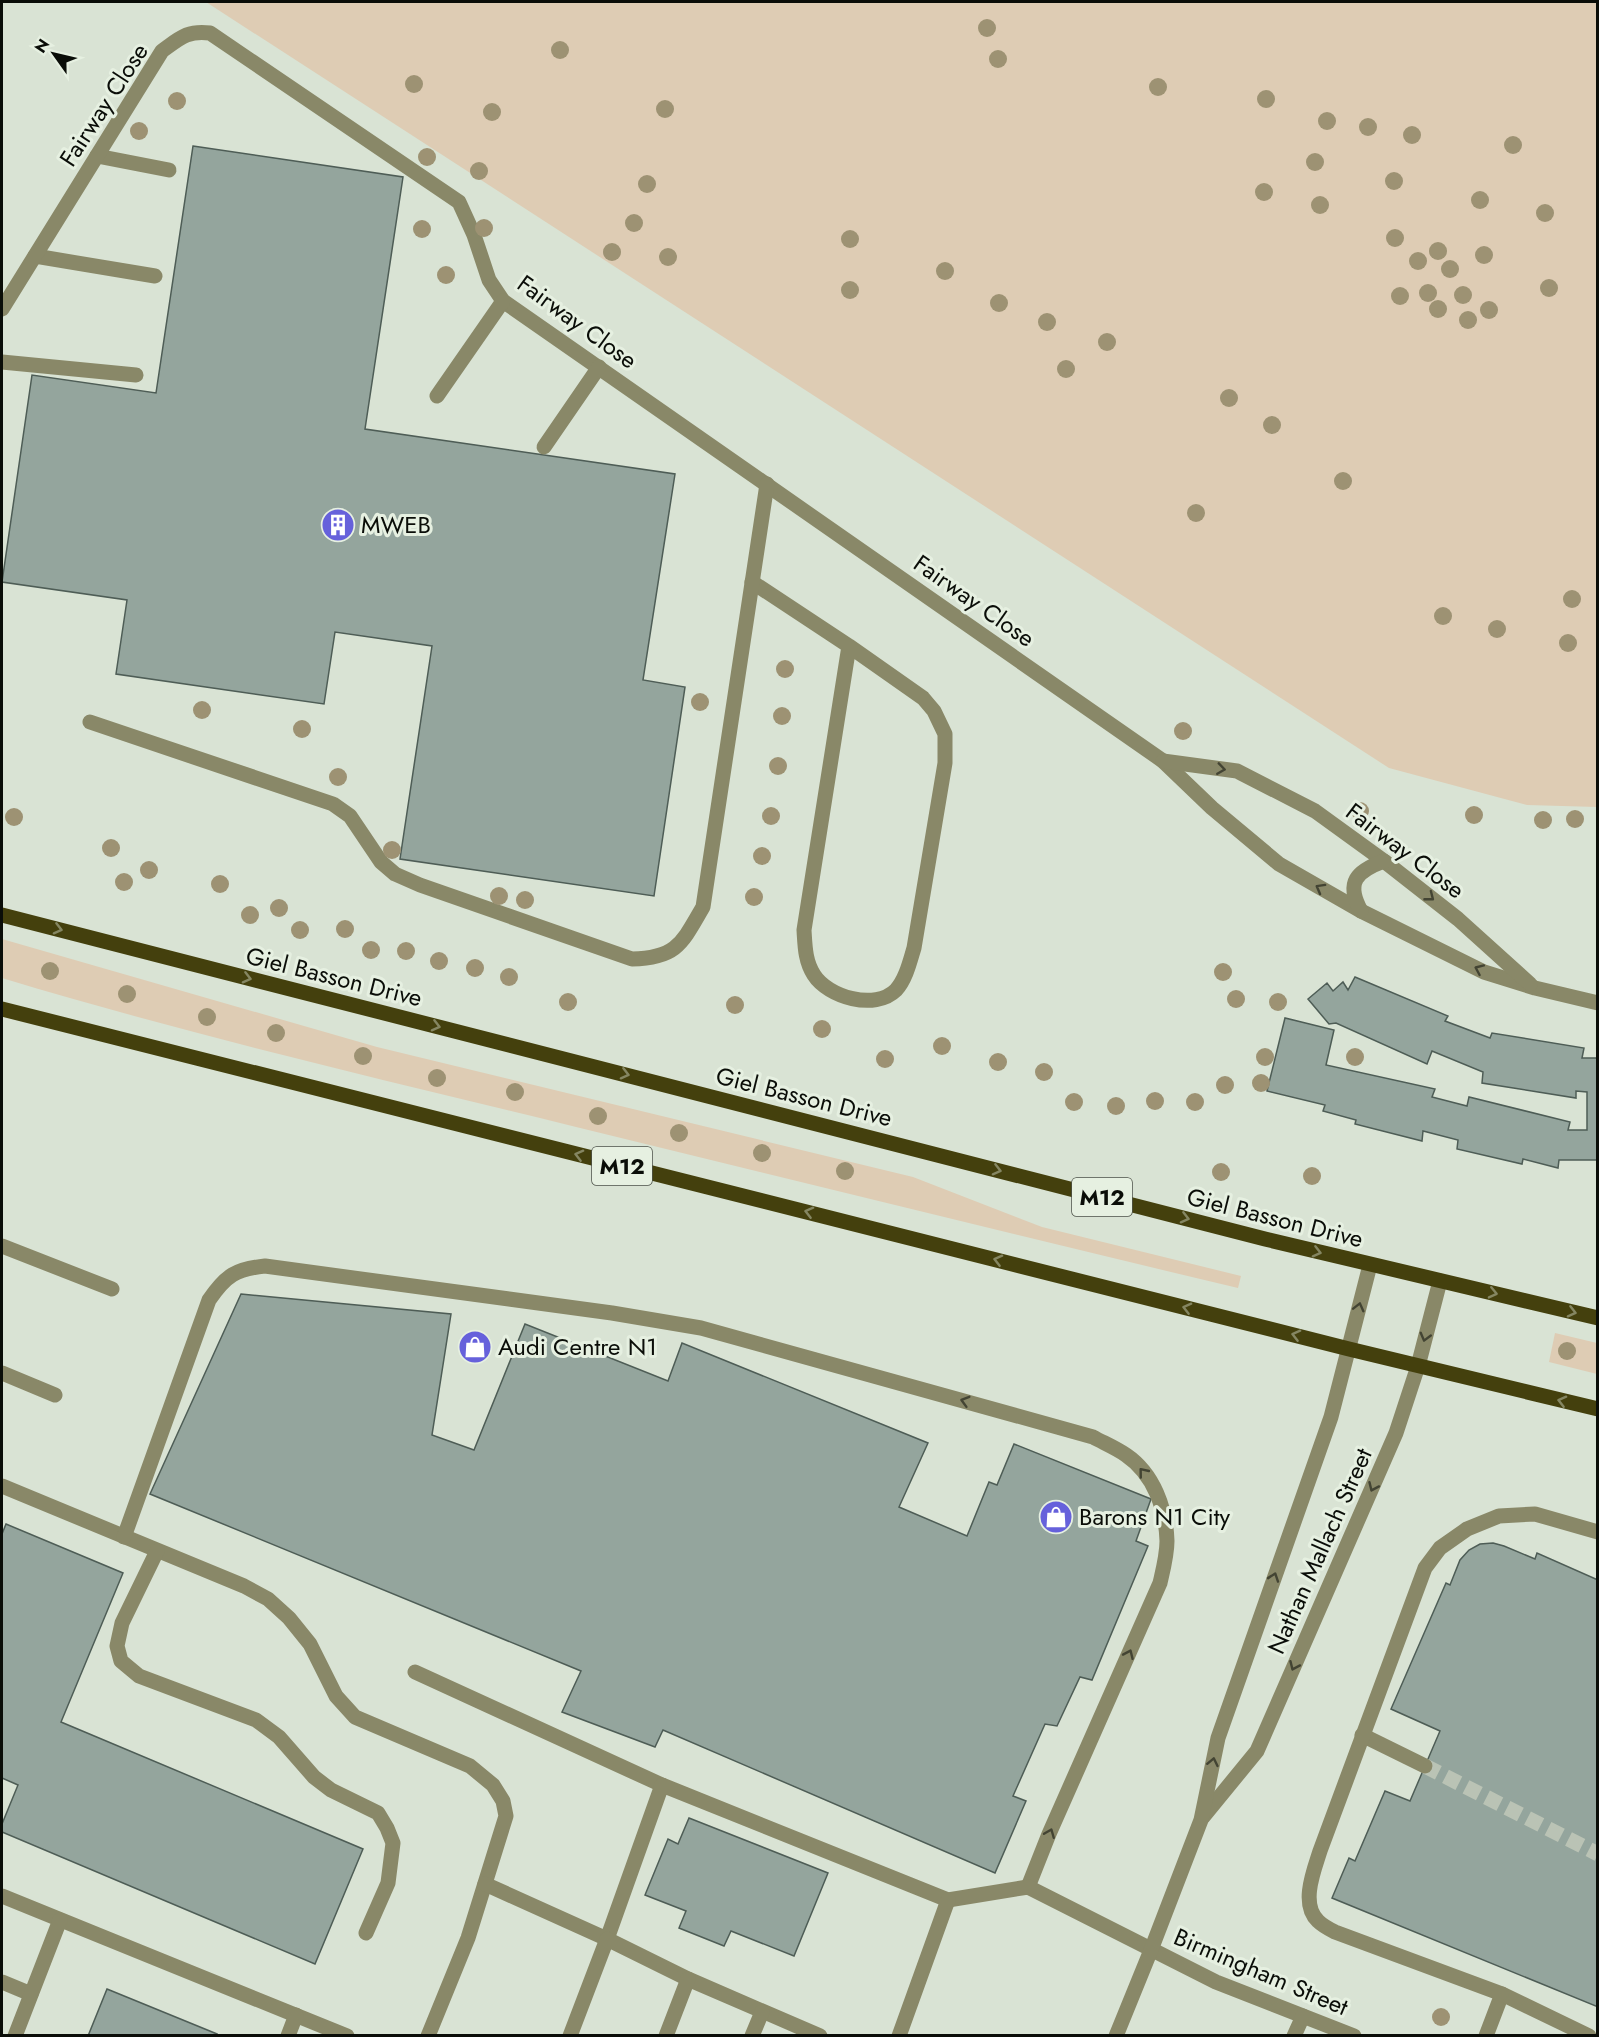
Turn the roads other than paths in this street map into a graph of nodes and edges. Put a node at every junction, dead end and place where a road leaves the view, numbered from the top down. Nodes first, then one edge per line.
1 (97, 156) junction
2 (169, 170) dead end
3 (35, 256) junction
4 (155, 276) dead end
5 (503, 300) junction
6 (2, 309) edge
7 (2, 362) edge
8 (599, 367) junction
9 (136, 375) dead end
10 (437, 396) dead end
11 (544, 447) dead end
12 (767, 484) junction
13 (752, 582) junction
14 (849, 646) junction
15 (90, 722) dead end
16 (1163, 760) junction
17 (1384, 861) junction
18 (1361, 911) junction
19 (2, 915) edge
20 (1535, 988) junction
21 (1598, 1003) edge
22 (2, 1009) edge
23 (2, 1246) edge
24 (1370, 1265) junction
25 (1440, 1281) junction
26 (112, 1289) dead end
27 (1598, 1318) edge
28 (1348, 1349) junction
29 (1418, 1366) junction
30 (2, 1373) edge
31 (55, 1395) dead end
32 (1598, 1409) edge
33 (2, 1486) edge
34 (1598, 1532) edge
35 (124, 1537) junction
36 (157, 1551) junction
37 (415, 1672) dead end
38 (1362, 1735) junction
39 (1425, 1766) tunnel mouth
40 (662, 1785) junction
41 (1201, 1820) junction
42 (485, 1884) junction
43 (1028, 1887) junction
44 (2, 1896) edge
45 (948, 1900) junction
46 (60, 1920) junction
47 (366, 1933) dead end
48 (606, 1939) junction
49 (1151, 1950) junction
50 (688, 1979) junction
51 (2, 1982) edge
52 (31, 1994) junction
53 (1502, 1994) junction
54 (762, 2012) junction
55 (296, 2015) junction
56 (1303, 2016) junction
57 (15, 2036) edge
58 (288, 2036) edge
59 (347, 2036) edge
60 (428, 2036) edge
61 (570, 2036) edge
62 (666, 2036) edge
63 (752, 2036) edge
64 (820, 2036) edge
65 (899, 2036) edge
66 (1116, 2036) edge
67 (1294, 2036) edge
68 (1354, 2036) edge
69 (1486, 2036) edge
70 (1589, 2036) edge

1 - 2 street
1 - 3 street, Fairway Close
1 - 5 street, Fairway Close
3 - 4 street
3 - 6 street, Fairway Close
5 - 8 street, Fairway Close
5 - 10 street
7 - 9 street
8 - 11 street
8 - 12 street, Fairway Close
12 - 13 street
12 - 16 street, Fairway Close
13 - 14 street
13 - 15 street
14 - 14 street
16 -> 17 street, Fairway Close
18 -> 16 street, Fairway Close
17 - 18 street
17 -> 20 street, Fairway Close
20 -> 18 street, Fairway Close
19 -> 24 main road, Giel Basson Drive / M12
20 - 21 street, Fairway Close
28 -> 22 main road, M12
23 - 26 street
24 - 25 main road, Giel Basson Drive / M12
28 -> 24 street, Nathan Mallach Street
25 -> 27 main road, Giel Basson Drive / M12
25 -> 29 street, Nathan Mallach Street
28 - 29 main road, M12
41 -> 28 street, Nathan Mallach Street
32 -> 29 main road, M12
29 -> 41 street, Nathan Mallach Street
30 - 31 street
33 - 35 street
34 - 38 street
35 - 36 street
43 -> 35 street
36 - 42 street
36 - 47 street
37 - 40 street
38 - 39 street
38 - 53 street
40 - 45 street
40 - 48 street
41 - 49 street, Nathan Mallach Street
42 - 48 street
42 - 60 street
43 - 45 street
43 - 49 street, Birmingham Street
44 - 46 street
45 - 65 street
46 - 52 street
46 - 55 street
48 - 50 street
48 - 61 street
49 - 56 street, Birmingham Street
49 - 66 street, Nathan Mallach Street
50 - 54 street
50 - 62 street
51 - 52 street
52 - 57 street
53 - 69 street
53 - 70 street
54 - 63 street
54 - 64 street
55 - 58 street
55 - 59 street
56 - 67 street
56 - 68 street, Birmingham Street

